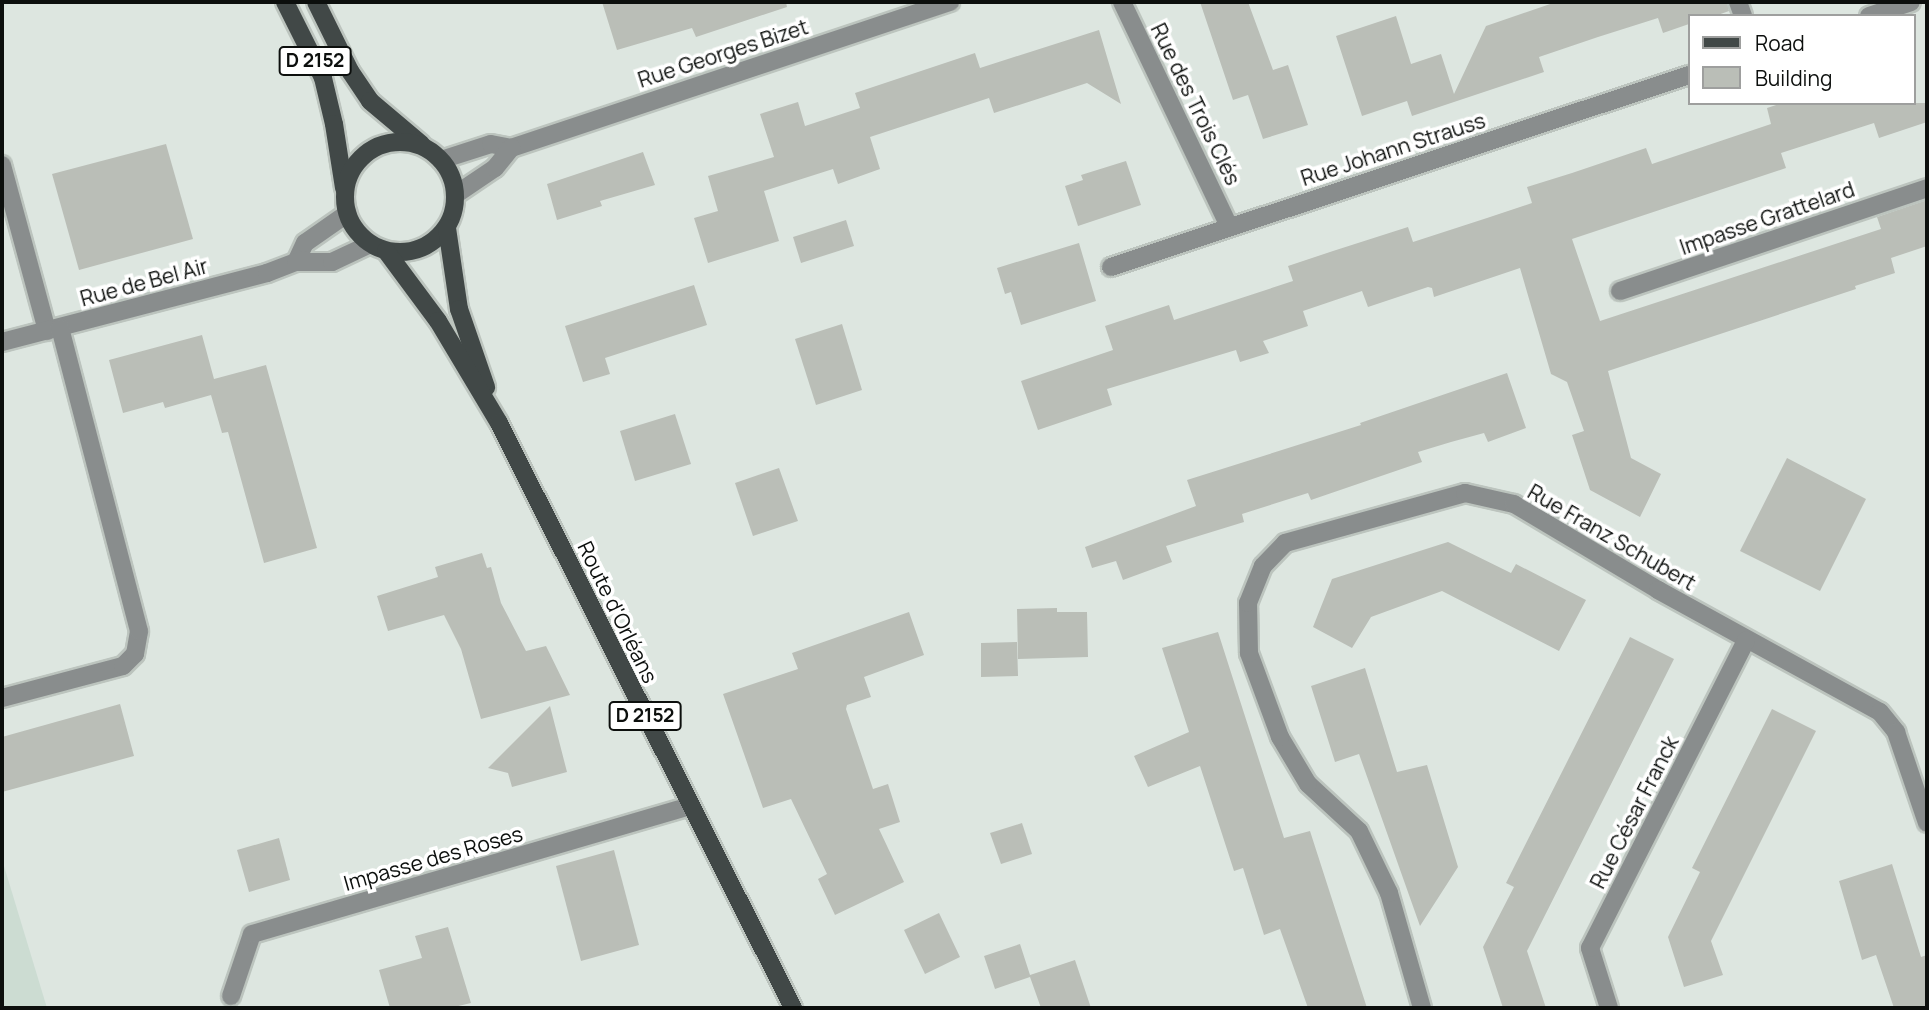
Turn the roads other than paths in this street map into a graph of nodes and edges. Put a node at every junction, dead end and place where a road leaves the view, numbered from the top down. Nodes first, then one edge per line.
1 (285, 2) edge
2 (316, 2) edge
3 (950, 2) edge
4 (1122, 2) edge
5 (1910, 2) edge
6 (1875, 14) edge
7 (1688, 75) edge
8 (426, 148) junction
9 (510, 148) junction
10 (441, 160) junction
11 (2, 165) edge
12 (1927, 188) edge
13 (455, 195) junction
14 (347, 206) junction
15 (1230, 226) junction
16 (447, 228) junction
17 (378, 247) junction
18 (296, 262) junction
19 (1111, 267) dead end
20 (1620, 291) dead end
21 (53, 330) junction
22 (2, 342) edge
23 (499, 424) junction
24 (1746, 640) junction
25 (2, 698) edge
26 (689, 806) junction
27 (1927, 823) edge
28 (231, 996) dead end
29 (793, 1008) edge
30 (1422, 1008) edge
31 (1609, 1008) edge

1 - 14 main road, D 2152
2 - 8 main road, D 2152
3 - 9 street, Rue Georges Bizet
4 - 15 street, Rue des Trois Clés
5 - 6 street
7 - 15 street, Rue Johann Strauss
8 - 10 main road
8 - 14 main road
9 - 10 street, Rue Georges Bizet
9 - 13 street, Rue Georges Bizet
10 - 13 main road
11 - 21 street
12 - 20 street, Impasse Grattelard
13 - 16 main road
14 - 17 main road
14 - 18 street
15 - 19 street, Rue Johann Strauss
16 - 17 main road
16 - 23 main road, Route d'Orléans / D 2152
17 - 18 street, Rue de Bel Air
17 - 23 main road, Route d'Orléans / D 2152
18 - 21 street, Rue de Bel Air
21 - 22 street, Rue de Bel Air
21 - 25 street
23 - 26 main road, Route d'Orléans / D 2152
24 - 27 street, Rue Franz Schubert
24 - 30 street, Rue Franz Schubert
24 - 31 street, Rue César Franck
26 - 28 street, Impasse des Roses
26 - 29 main road, Route d'Orléans / D 2152

